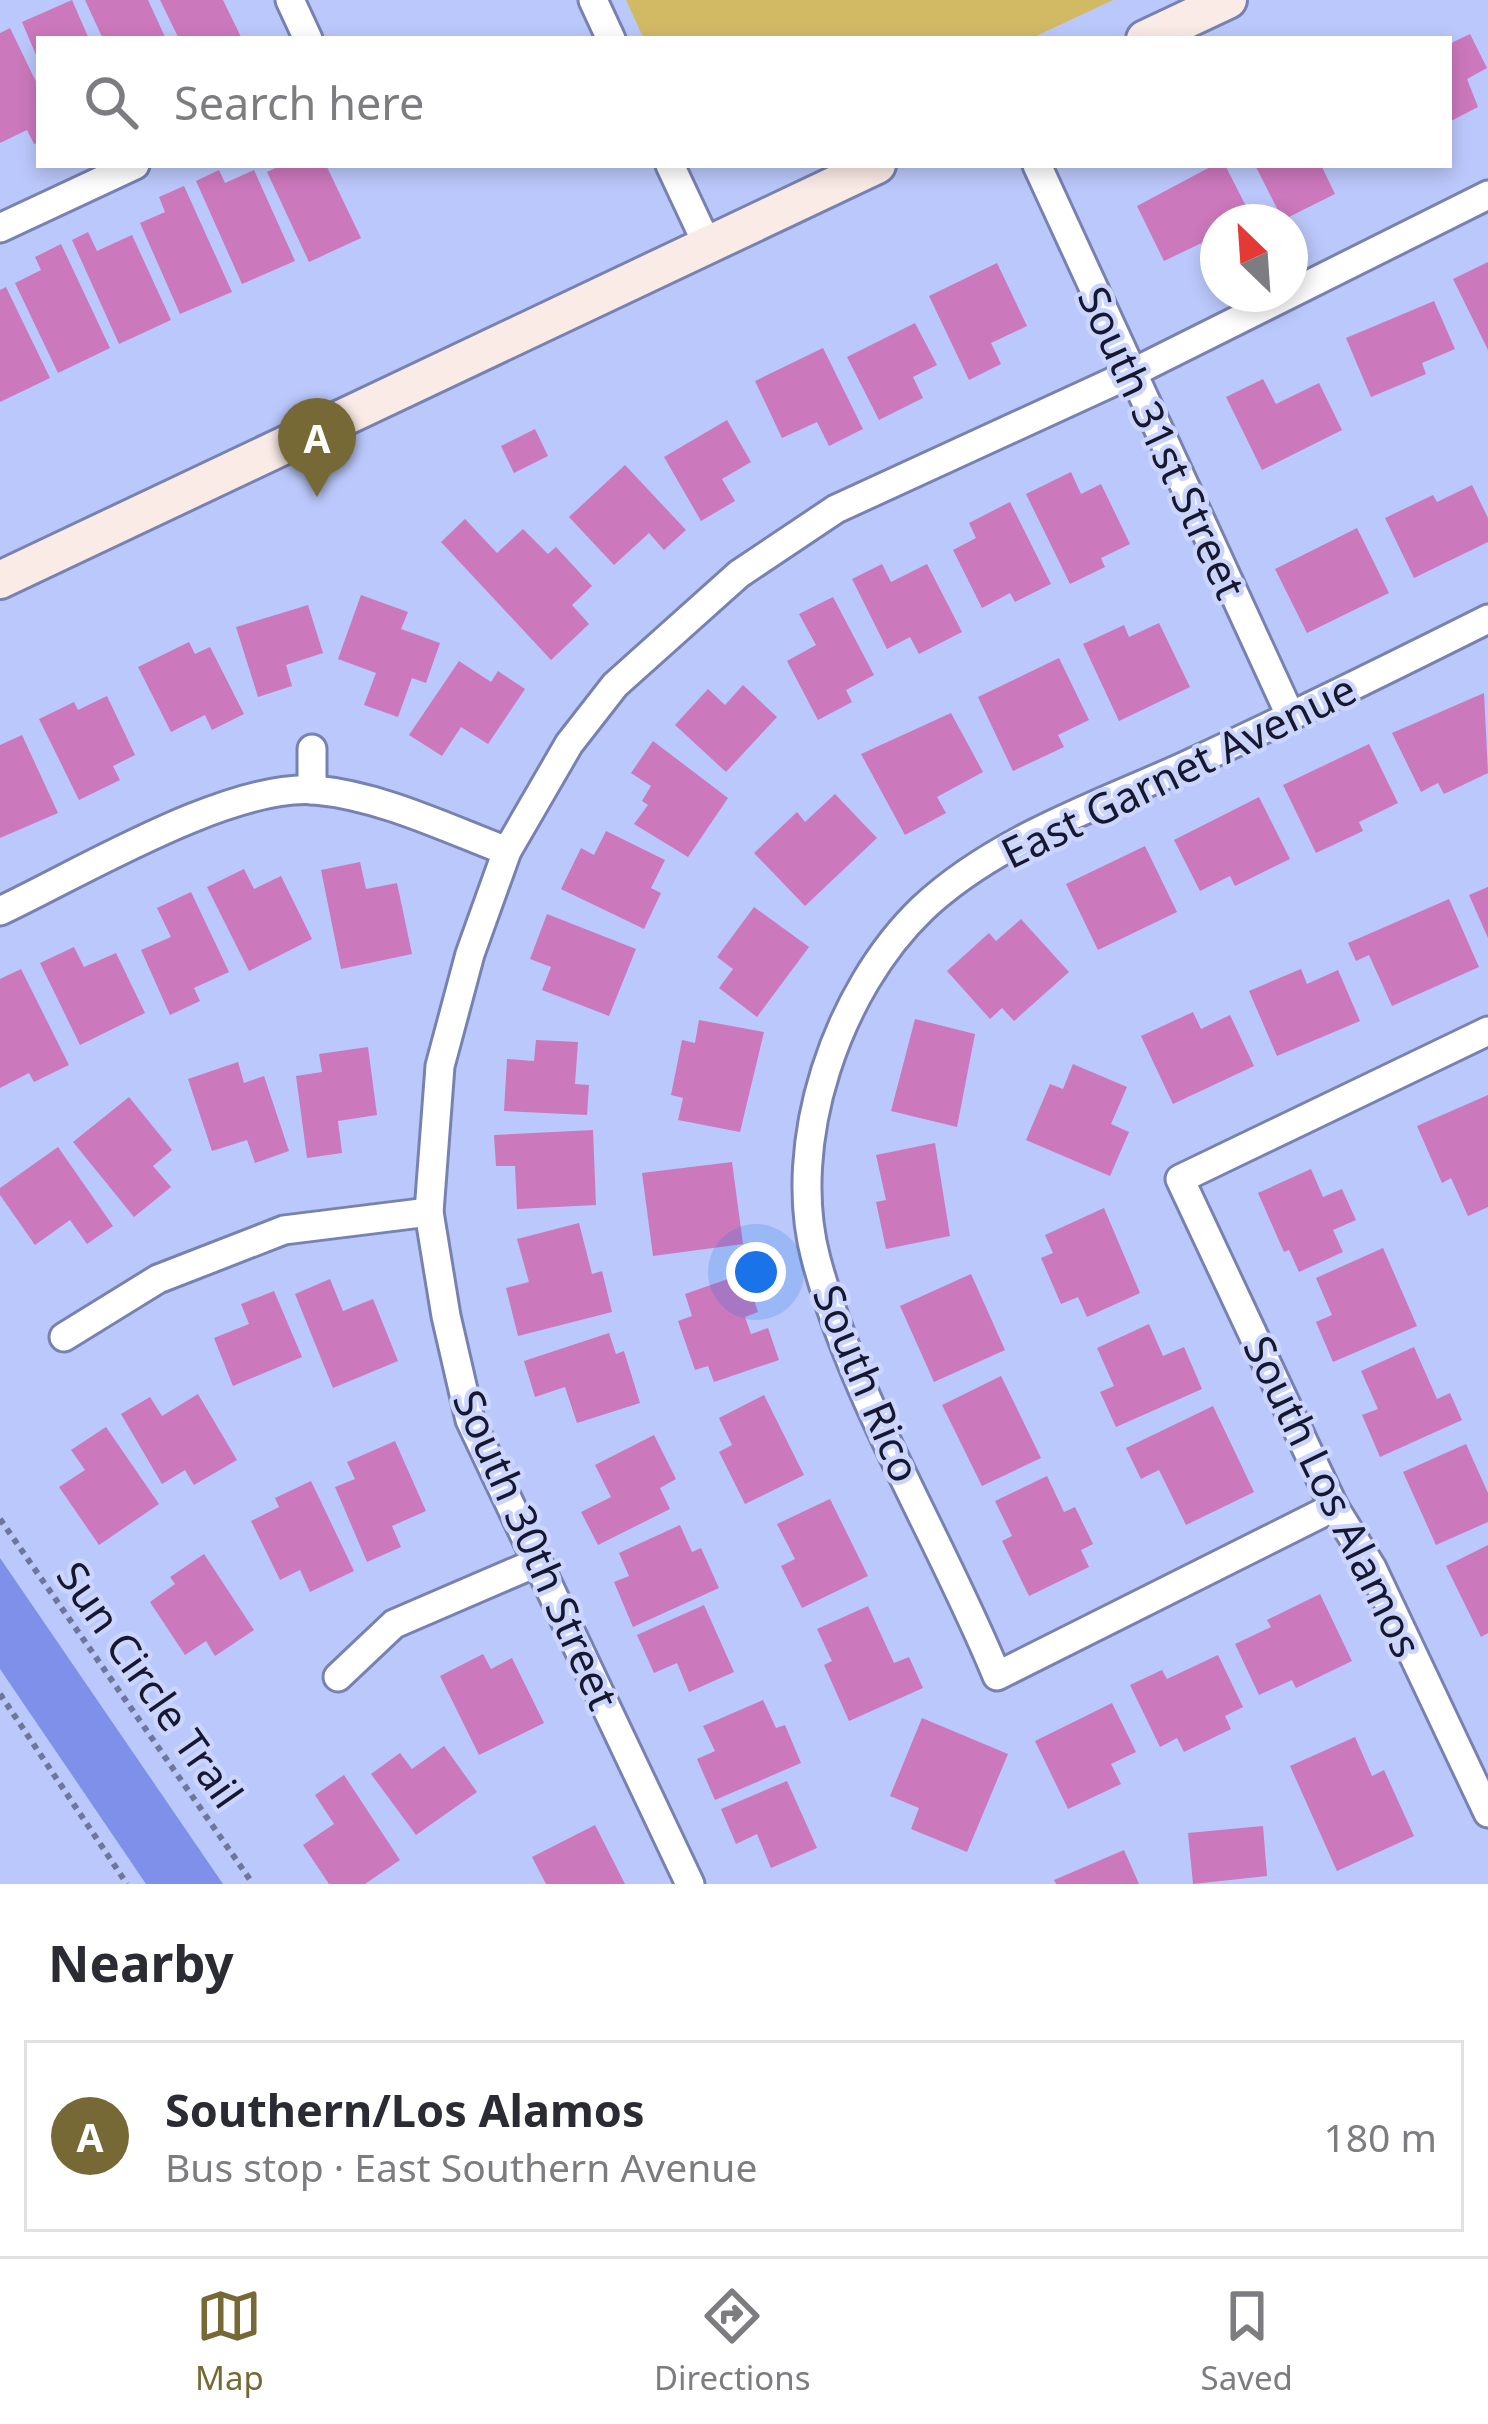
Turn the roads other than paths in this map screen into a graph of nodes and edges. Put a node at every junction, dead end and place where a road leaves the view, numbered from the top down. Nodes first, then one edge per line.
1 (290, 0) edge
2 (593, 0) edge
3 (1228, 0) edge
4 (307, 36) edge
5 (610, 36) edge
6 (1150, 36) edge
7 (129, 168) edge
8 (671, 168) edge
9 (872, 168) edge
10 (1038, 168) edge
11 (1488, 195) edge
12 (0, 228) edge
13 (708, 246) junction
14 (1130, 374) junction
15 (0, 580) edge
16 (1488, 619) edge
17 (1291, 717) junction
18 (312, 749) dead end
19 (312, 790) junction
20 (507, 851) junction
21 (0, 911) edge
22 (1488, 1030) edge
23 (825, 1077) joint
24 (428, 1212) junction
25 (64, 1337) dead end
26 (1334, 1508) junction
27 (538, 1562) junction
28 (338, 1677) dead end
29 (1488, 1813) edge
30 (690, 1884) edge

1 - 4 street
2 - 5 street
3 - 6 main road
7 - 12 street
8 - 13 street
9 - 13 main road
10 - 14 street, South 31st Street
11 - 14 street, South 30th Street
13 - 15 main road
14 - 17 street, South 31st Street
14 - 20 street, South 30th Street
16 - 17 street, East Garnet Avenue
17 - 23 street, East Garnet Avenue
18 - 19 street
19 - 20 street
19 - 21 street
20 - 24 street, South 30th Street
22 - 26 street, South Los Alamos
23 - 26 street, South Rico
24 - 25 street
24 - 27 street, South 30th Street
26 - 29 street, South Los Alamos
27 - 28 street
27 - 30 street, South 30th Street

